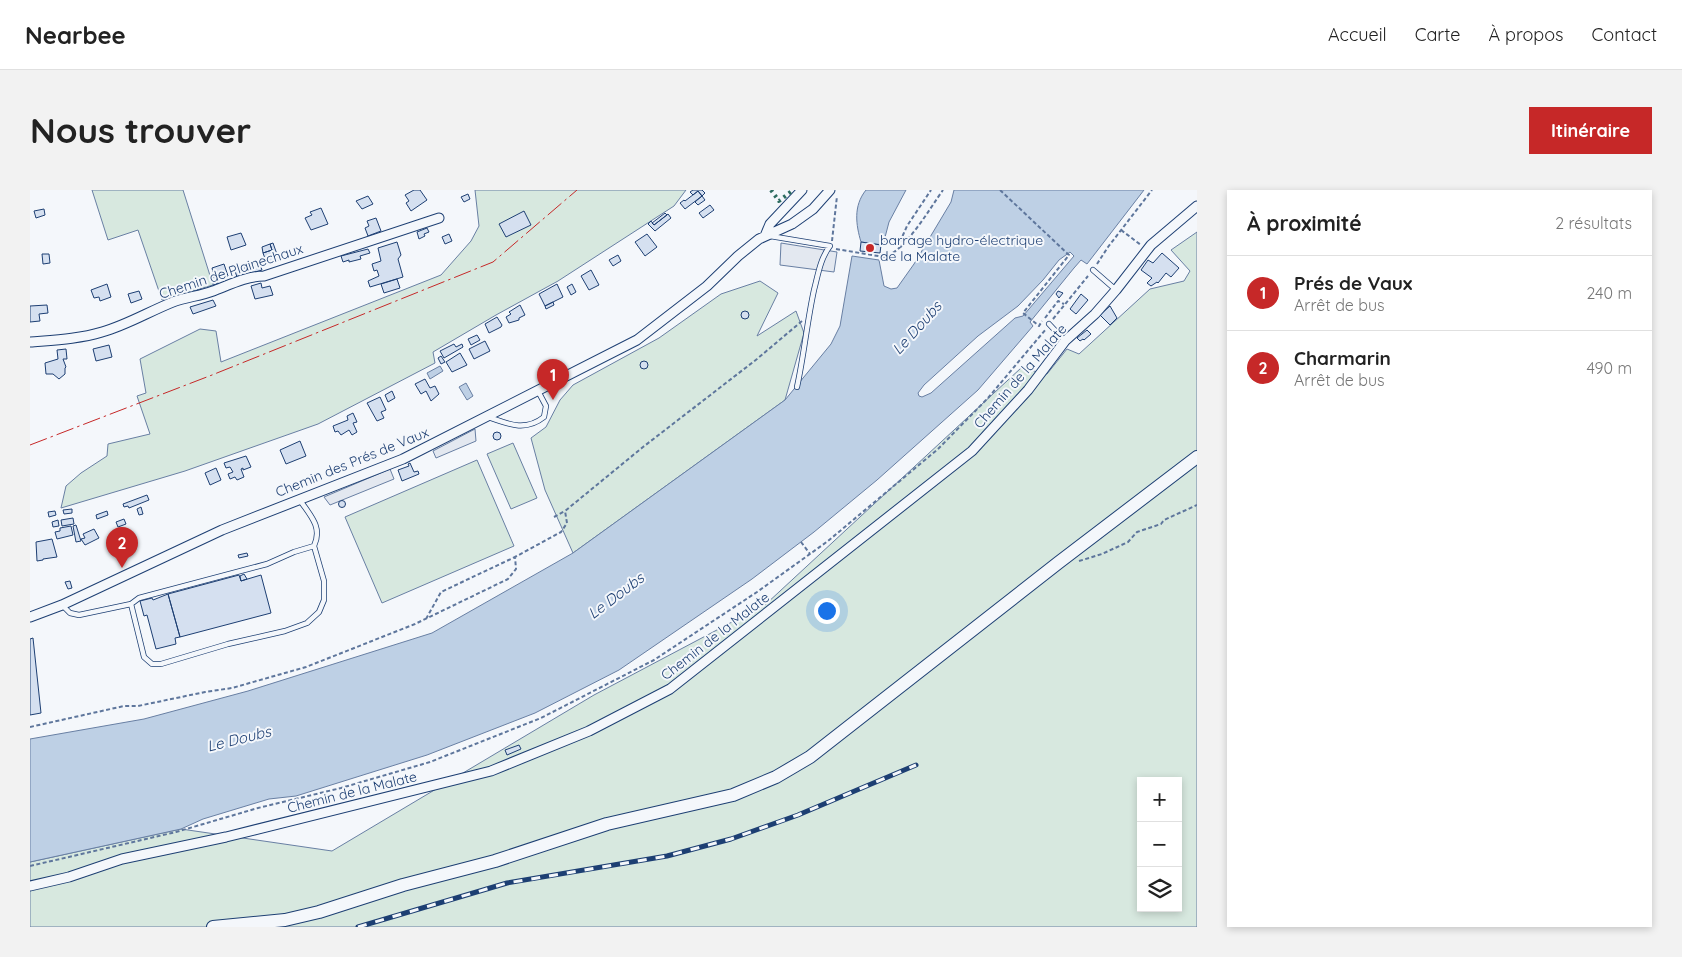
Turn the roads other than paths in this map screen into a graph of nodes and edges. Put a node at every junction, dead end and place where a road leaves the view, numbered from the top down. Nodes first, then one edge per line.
1 (802, 190) edge
2 (830, 190) edge
3 (1197, 206) edge
4 (439, 218) dead end
5 (765, 236) junction
6 (1093, 270) road end
7 (1116, 290) junction
8 (1050, 324) road end
9 (1065, 341) junction
10 (30, 342) edge
11 (797, 387) dead end
12 (538, 391) junction
13 (487, 417) junction
14 (1197, 457) edge
15 (299, 499) junction
16 (314, 546) junction
17 (131, 604) junction
18 (62, 605) junction
19 (30, 617) edge
20 (30, 886) edge
21 (213, 927) edge

1 - 5 street, Chemin des Prés de Vaux
2 - 5 street, Chemin des Prés de Vaux
3 - 7 street, Chemin de la Malate
4 - 10 street, Chemin de Plainechaux
5 - 11 lane
5 - 12 street, Chemin des Prés de Vaux
6 - 7 lane
7 - 9 street, Chemin de la Malate
8 - 9 lane
9 - 20 street, Chemin de la Malate
12 - 13 street, Chemin des Prés de Vaux
12 - 13 lane
13 - 15 street, Chemin des Prés de Vaux
14 - 21 main road
15 - 16 lane
15 - 18 street, Chemin des Prés de Vaux
16 - 17 lane
16 - 17 lane
17 - 18 lane
18 - 19 street, Chemin des Prés de Vaux

